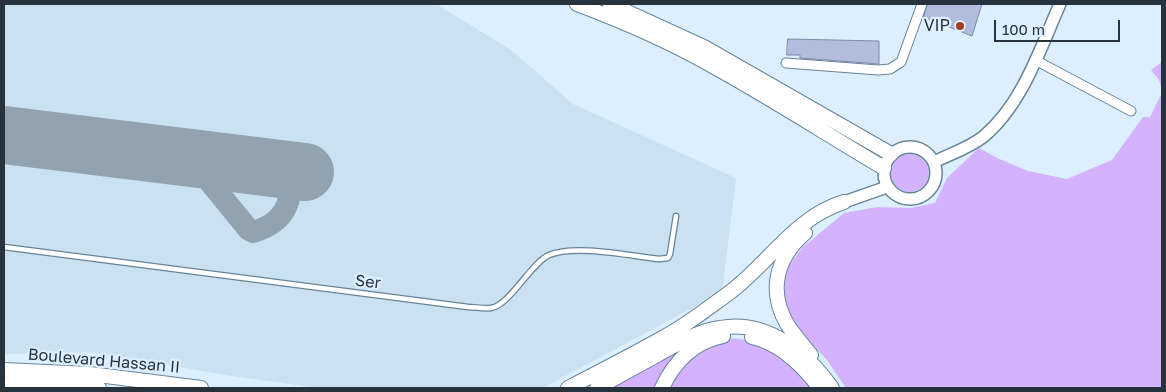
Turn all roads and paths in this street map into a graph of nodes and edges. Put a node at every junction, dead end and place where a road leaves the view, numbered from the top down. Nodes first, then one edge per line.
1 (577, 4) edge
2 (610, 4) edge
3 (922, 4) edge
4 (1060, 4) edge
5 (1035, 60) junction
6 (786, 63) dead end
7 (1132, 111) dead end
8 (891, 154) junction
9 (934, 162) junction
10 (884, 168) junction
11 (887, 187) junction
12 (844, 202) junction
13 (676, 216) dead end
14 (4, 247) edge
15 (4, 370) edge
16 (4, 384) edge
17 (826, 385) edge
18 (99, 388) edge
19 (201, 388) edge
20 (568, 388) edge
21 (597, 388) edge
22 (662, 388) edge

1 - 10 main road
2 - 8 main road
3 - 6 street
4 - 5 main road
5 - 7 street
5 - 9 main road
8 - 9 main road
8 - 10 main road
9 - 11 main road
10 - 11 main road
11 - 12 main road
12 - 17 main road
12 - 20 main road
13 - 14 lane, Ser
15 - 19 main road, Boulevard Hassan II
16 - 18 main road, Boulevard Hassan II
17 - 21 main road
17 - 22 main road

